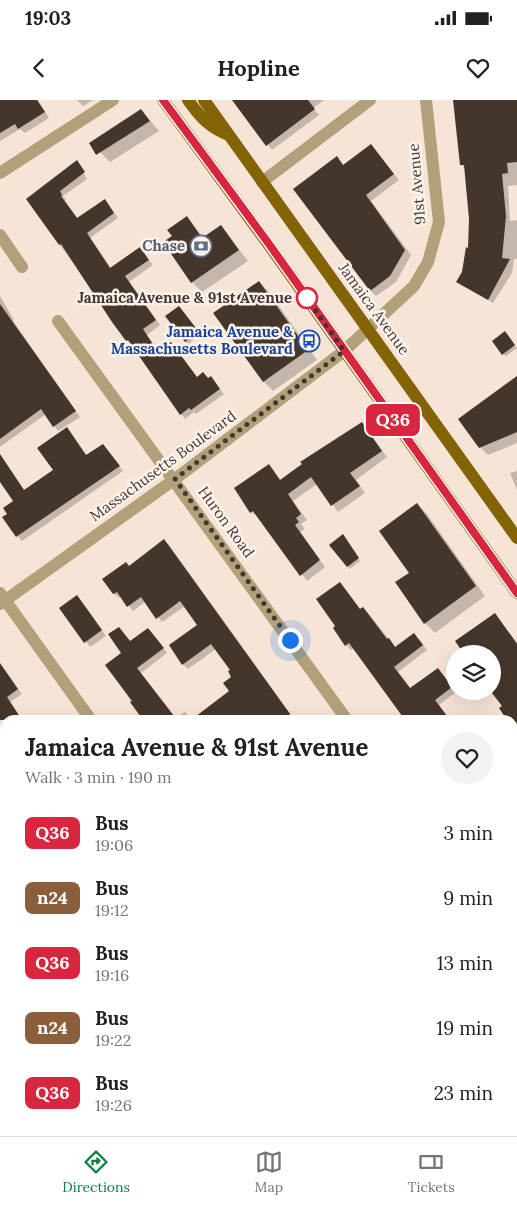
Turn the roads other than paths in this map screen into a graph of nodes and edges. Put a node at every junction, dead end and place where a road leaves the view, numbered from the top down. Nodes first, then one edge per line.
1 (113, 100) edge
2 (163, 100) edge
3 (188, 100) edge
4 (204, 100) edge
5 (370, 100) edge
6 (426, 100) edge
7 (229, 135) junction
8 (0, 173) edge
9 (262, 182) junction
10 (0, 235) edge
11 (22, 267) dead end
12 (58, 320) dead end
13 (368, 329) junction
14 (344, 351) junction
15 (175, 479) junction
16 (517, 538) edge
17 (517, 593) edge
18 (2, 599) edge
19 (87, 715) edge
20 (343, 715) edge

1 - 8 street
2 - 14 main road
3 - 7 main road
4 - 7 main road, Jamaica Avenue
5 - 9 street
6 - 13 street, 91st Avenue
7 - 9 main road, Jamaica Avenue
9 - 13 main road, Jamaica Avenue
10 - 11 street
12 - 15 street, Huron Road
13 - 14 street, 91st Avenue
13 - 16 main road, Jamaica Avenue
14 - 15 street, Massachusetts Boulevard
14 - 17 main road
15 - 18 street, Massachusetts Boulevard
15 - 20 street, Huron Road
18 - 19 street

